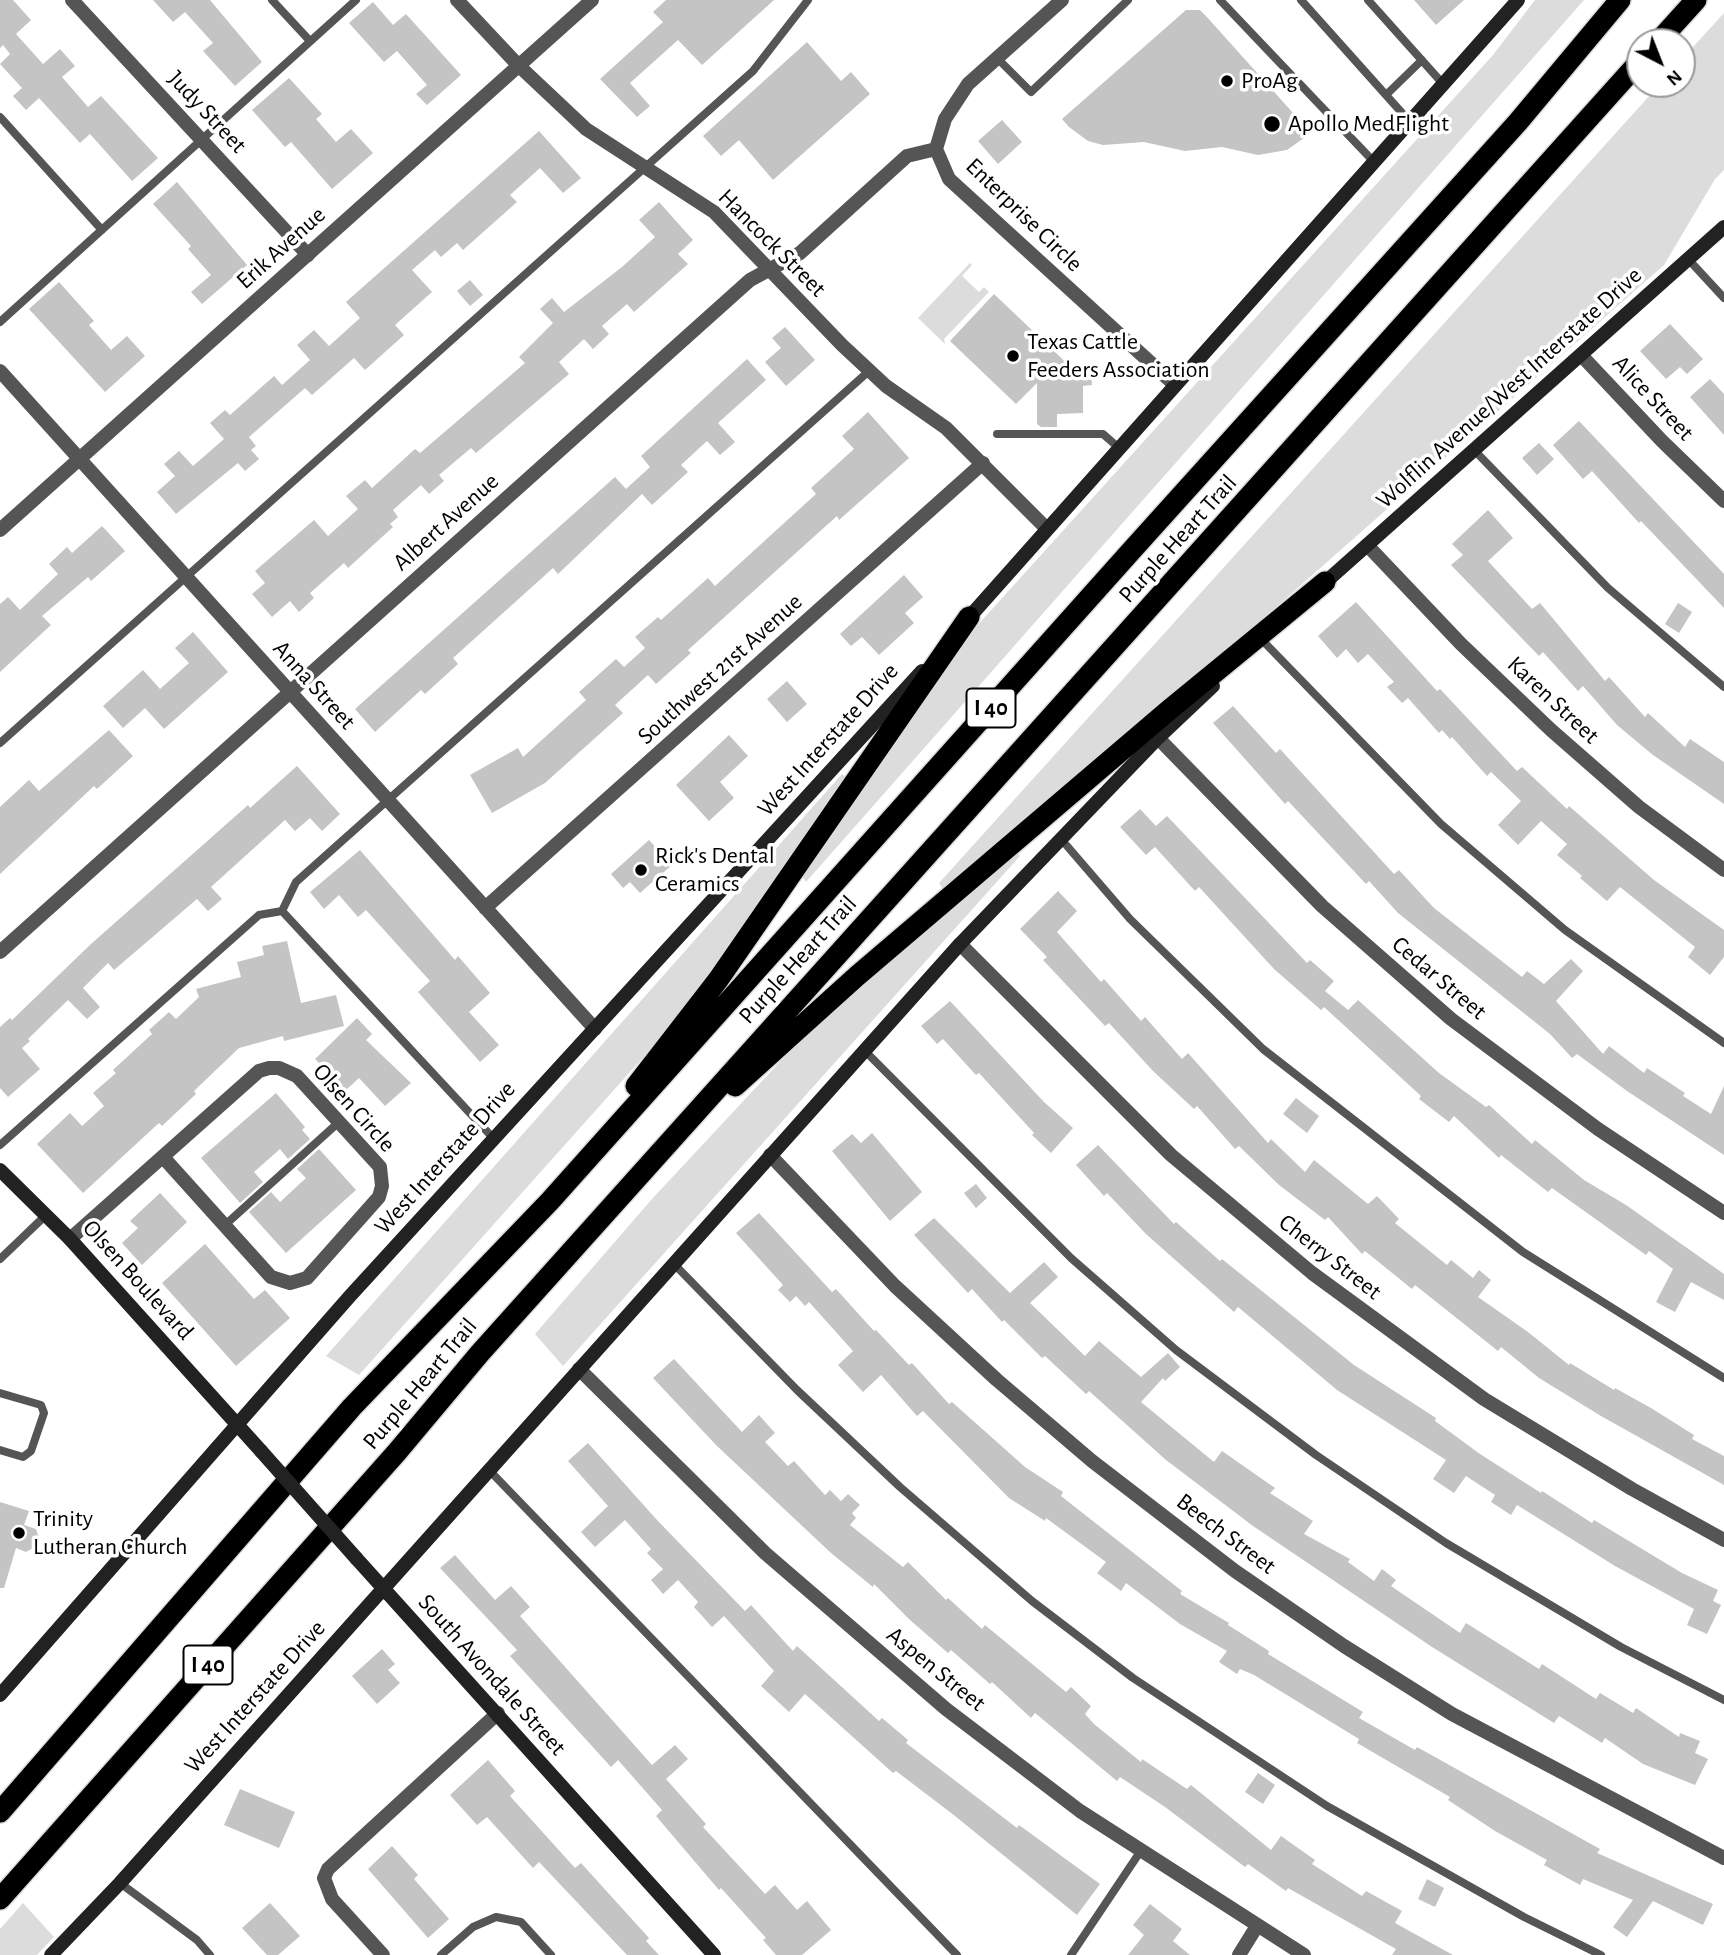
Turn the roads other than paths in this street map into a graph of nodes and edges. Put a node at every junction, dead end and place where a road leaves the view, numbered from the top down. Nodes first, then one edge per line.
1 (72, 0) edge
2 (272, 0) edge
3 (356, 0) edge
4 (457, 0) edge
5 (592, 0) edge
6 (808, 0) edge
7 (1062, 0) edge
8 (1128, 0) edge
9 (1220, 0) edge
10 (1301, 0) edge
11 (1368, 0) edge
12 (1518, 0) edge
13 (1620, 0) edge
14 (1696, 0) edge
15 (1671, 28) edge
16 (310, 41) junction
17 (998, 58) junction
18 (1422, 60) junction
19 (518, 65) junction
20 (1626, 77) edge
21 (1444, 85) junction
22 (1386, 95) junction
23 (0, 117) edge
24 (1411, 123) junction
25 (201, 139) junction
26 (936, 149) junction
27 (1375, 163) junction
28 (647, 167) junction
29 (1724, 227) edge
30 (102, 230) junction
31 (308, 255) junction
32 (1688, 259) junction
33 (770, 270) junction
34 (1724, 298) edge
35 (0, 322) edge
36 (1581, 355) junction
37 (869, 371) junction
38 (0, 372) edge
39 (1175, 385) junction
40 (997, 434) dead end
41 (1119, 448) junction
42 (1474, 450) junction
43 (79, 459) junction
44 (983, 463) junction
45 (1724, 501) edge
46 (1046, 529) junction
47 (0, 530) edge
48 (1367, 545) junction
49 (186, 576) junction
50 (1325, 582) junction
51 (969, 617) junction
52 (1262, 640) junction
53 (1724, 687) edge
54 (290, 692) junction
55 (1158, 738) junction
56 (0, 743) edge
57 (387, 799) junction
58 (1060, 839) junction
59 (1724, 870) edge
60 (485, 908) junction
61 (282, 911) junction
62 (960, 944) junction
63 (0, 952) edge
64 (595, 1029) junction
65 (1724, 1043) edge
66 (864, 1049) junction
67 (339, 1122) junction
68 (494, 1139) junction
69 (0, 1145) edge
70 (657, 1155) junction
71 (770, 1155) junction
72 (163, 1157) junction
73 (0, 1170) edge
74 (550, 1201) junction
75 (1724, 1213) edge
76 (46, 1215) junction
77 (225, 1226) junction
78 (71, 1239) junction
79 (0, 1259) edge
80 (673, 1263) junction
81 (579, 1369) junction
82 (1724, 1378) edge
83 (0, 1392) edge
84 (238, 1425) junction
85 (0, 1450) edge
86 (488, 1469) junction
87 (1724, 1540) edge
88 (383, 1587) junction
89 (0, 1695) edge
90 (1724, 1700) edge
91 (498, 1713) junction
92 (0, 1812) edge
93 (1140, 1852) junction
94 (1724, 1858) edge
95 (120, 1883) junction
96 (0, 1899) edge
97 (1257, 1927) junction
98 (51, 1955) edge
99 (210, 1955) edge
100 (383, 1955) edge
101 (441, 1955) edge
102 (551, 1955) edge
103 (713, 1955) edge
104 (957, 1955) edge
105 (1072, 1955) edge
106 (1239, 1955) edge
107 (1304, 1955) edge
108 (1601, 1955) edge

1 - 25 street, Judy Street
2 - 16 lane
3 - 16 lane
4 - 19 street, Hancock Street
5 - 19 street, Erik Avenue
6 - 28 lane
7 - 17 street, Enterprise Circle
8 - 17 lane
9 - 27 lane
10 - 22 lane
11 - 18 lane
12 - 21 main road, West Interstate Drive
13 - 74 highway, Purple Heart Trail / I 40
14 - 15 highway
16 - 25 lane
17 - 26 street, Enterprise Circle
18 - 21 lane
18 - 22 lane
19 - 28 street, Hancock Street
19 - 31 street, Erik Avenue
20 - 70 highway, Purple Heart Trail / I 40
21 - 24 main road, West Interstate Drive
22 - 24 lane
23 - 30 lane
24 - 27 main road, West Interstate Drive
25 - 30 lane
25 - 31 street, Judy Street
26 - 33 street, Albert Avenue
26 - 39 street, Enterprise Circle
27 - 39 main road, West Interstate Drive
28 - 33 street, Hancock Street
28 - 49 lane
29 - 32 main road, Wolflin Avenue/West Interstate Drive
30 - 35 lane
31 - 43 street, Erik Avenue
32 - 34 lane
32 - 36 main road, Wolflin Avenue/West Interstate Drive
33 - 37 street, Hancock Street
33 - 54 street, Albert Avenue
36 - 42 main road, Wolflin Avenue/West Interstate Drive
36 - 45 street, Alice Street
37 - 44 street, Hancock Street
37 - 57 lane
38 - 43 street, Anna Street
39 - 41 main road, West Interstate Drive
40 - 41 lane
41 - 46 main road, West Interstate Drive
42 - 48 main road, Wolflin Avenue/West Interstate Drive
42 - 53 lane
43 - 47 street, Erik Avenue
43 - 49 street, Anna Street
44 - 46 street, Hancock Street
44 - 60 street, Southwest 21st Avenue
46 - 51 main road, West Interstate Drive
48 - 50 main road, Wolflin Avenue/West Interstate Drive
48 - 59 street, Karen Street
49 - 54 street, Anna Street
49 - 56 lane
50 - 52 main road, West Interstate Drive
50 - 70 highway
51 - 64 main road, West Interstate Drive
51 - 74 highway
52 - 55 main road, West Interstate Drive
52 - 65 lane
54 - 57 street, Anna Street
54 - 63 street, Albert Avenue
55 - 58 main road, West Interstate Drive
55 - 75 street, Cedar Street
57 - 60 street, Anna Street
57 - 61 lane
58 - 62 main road, West Interstate Drive
58 - 82 lane
60 - 64 street, Anna Street
61 - 68 lane
61 - 69 lane
62 - 66 main road, West Interstate Drive
62 - 87 street, Cherry Street
64 - 68 main road, West Interstate Drive
66 - 71 main road, West Interstate Drive
66 - 90 lane
67 - 72 street, Olsen Circle
67 - 77 lane
67 - 77 street, Olsen Circle
68 - 84 main road, West Interstate Drive
70 - 96 highway, Purple Heart Trail / I 40
71 - 80 main road, West Interstate Drive
71 - 94 street, Beech Street
72 - 77 street, Olsen Circle
72 - 78 street, Olsen Circle
73 - 76 main road, Olsen Boulevard
74 - 92 highway, Purple Heart Trail / I 40
76 - 78 main road, Olsen Boulevard
76 - 79 lane
78 - 84 main road, Olsen Boulevard
80 - 81 main road, West Interstate Drive
80 - 108 lane
81 - 86 main road, West Interstate Drive
81 - 93 street, Aspen Street
83 - 85 lane
84 - 88 main road, South Avondale Street, bridge
84 - 89 main road, West Interstate Drive
86 - 88 main road, West Interstate Drive
86 - 104 lane
88 - 91 main road, South Avondale Street
88 - 95 main road, West Interstate Drive
91 - 100 street
91 - 103 main road, South Avondale Street
93 - 97 street, Aspen Street
93 - 105 lane
95 - 98 main road, West Interstate Drive
95 - 99 lane
97 - 106 street
97 - 107 street, Aspen Street
101 - 102 lane

